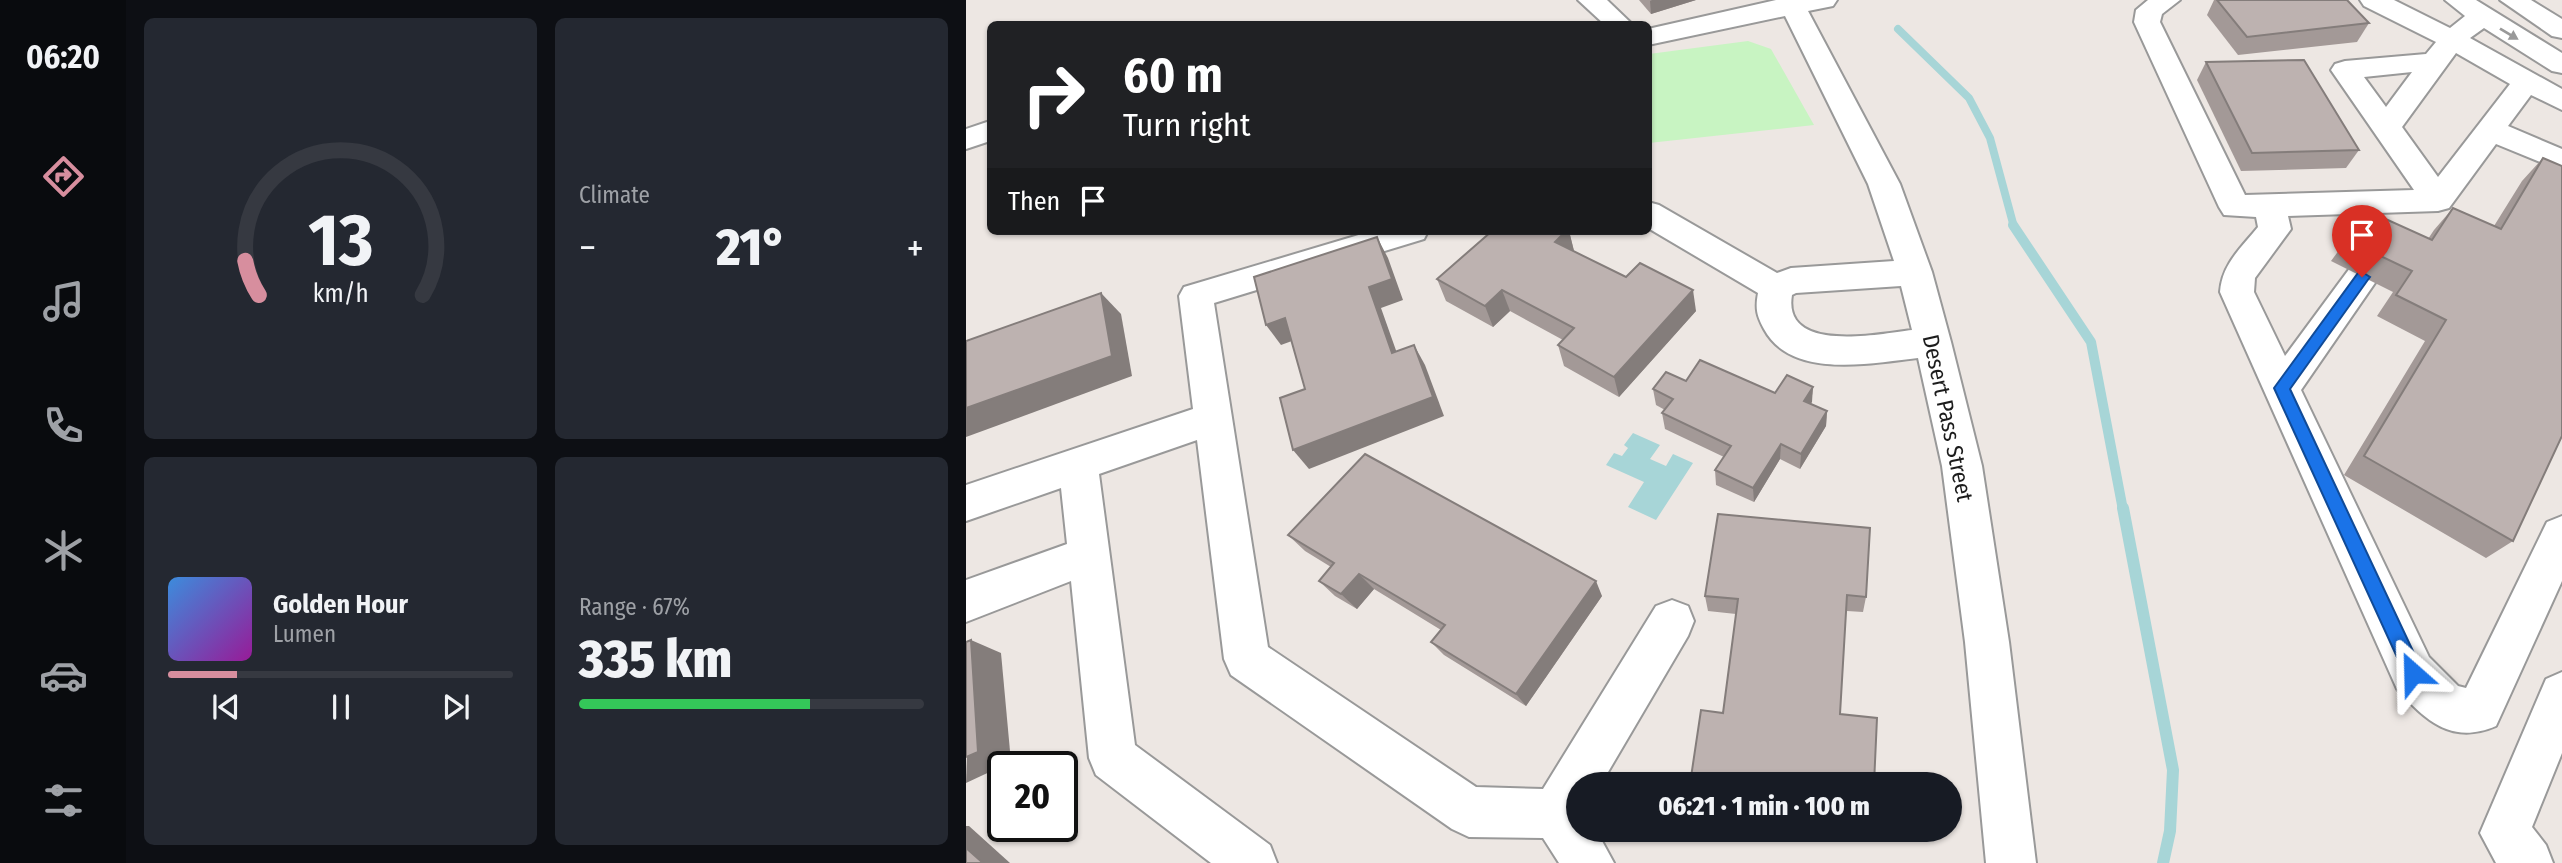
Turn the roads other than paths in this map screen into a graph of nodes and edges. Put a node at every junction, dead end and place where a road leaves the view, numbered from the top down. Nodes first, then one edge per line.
1 (1591, 0) edge
2 (2167, 0) edge
3 (2372, 0) edge
4 (2458, 0) edge
5 (2513, 0) edge
6 (1802, 2) edge
7 (2481, 17) junction
8 (1616, 21) edge
9 (2562, 30) edge
10 (1652, 36) edge
11 (2452, 39) junction
12 (2434, 62) junction
13 (2562, 65) edge
14 (2526, 82) junction
15 (2562, 101) edge
16 (2385, 129) junction
17 (2490, 130) junction
18 (987, 132) edge
19 (966, 139) edge
20 (2562, 161) edge
21 (2428, 200) junction
22 (2269, 207) junction
23 (1652, 215) edge
24 (2398, 229) edge
25 (1399, 235) edge
26 (1915, 272) junction
27 (2362, 277) edge
28 (1776, 288) junction
29 (1933, 342) junction
30 (2282, 388) junction
31 (1214, 418) junction
32 (1078, 464) junction
33 (966, 503) edge
34 (2562, 535) edge
35 (1089, 555) junction
36 (966, 601) edge
37 (1672, 621) dead end
38 (2562, 695) edge
39 (1556, 814) junction
40 (1252, 863) edge
41 (1589, 863) edge
42 (2011, 863) edge
43 (2528, 863) edge

1 - 8 street
2 - 22 street
3 - 11 street
4 - 7 street
5 - 9 street
6 - 10 street
6 - 26 street, Desert Pass Street
7 - 11 street
7 -> 13 street
11 - 12 street
11 - 14 street
12 - 16 street
12 - 16 street
14 - 15 street
14 - 17 street
16 - 21 street
17 - 20 street
17 - 21 street
18 - 19 street
21 - 22 street
21 - 24 street
22 - 30 street
23 - 28 street
25 - 31 street
26 - 28 street
26 - 29 street, Desert Pass Street
27 - 30 street
28 - 29 street
29 - 42 street, Desert Pass Street
30 - 34 street
31 - 32 street
31 - 39 street
32 - 33 street
32 - 35 street
35 - 36 street
35 - 40 street
37 - 39 street
38 - 43 street
39 - 41 street

